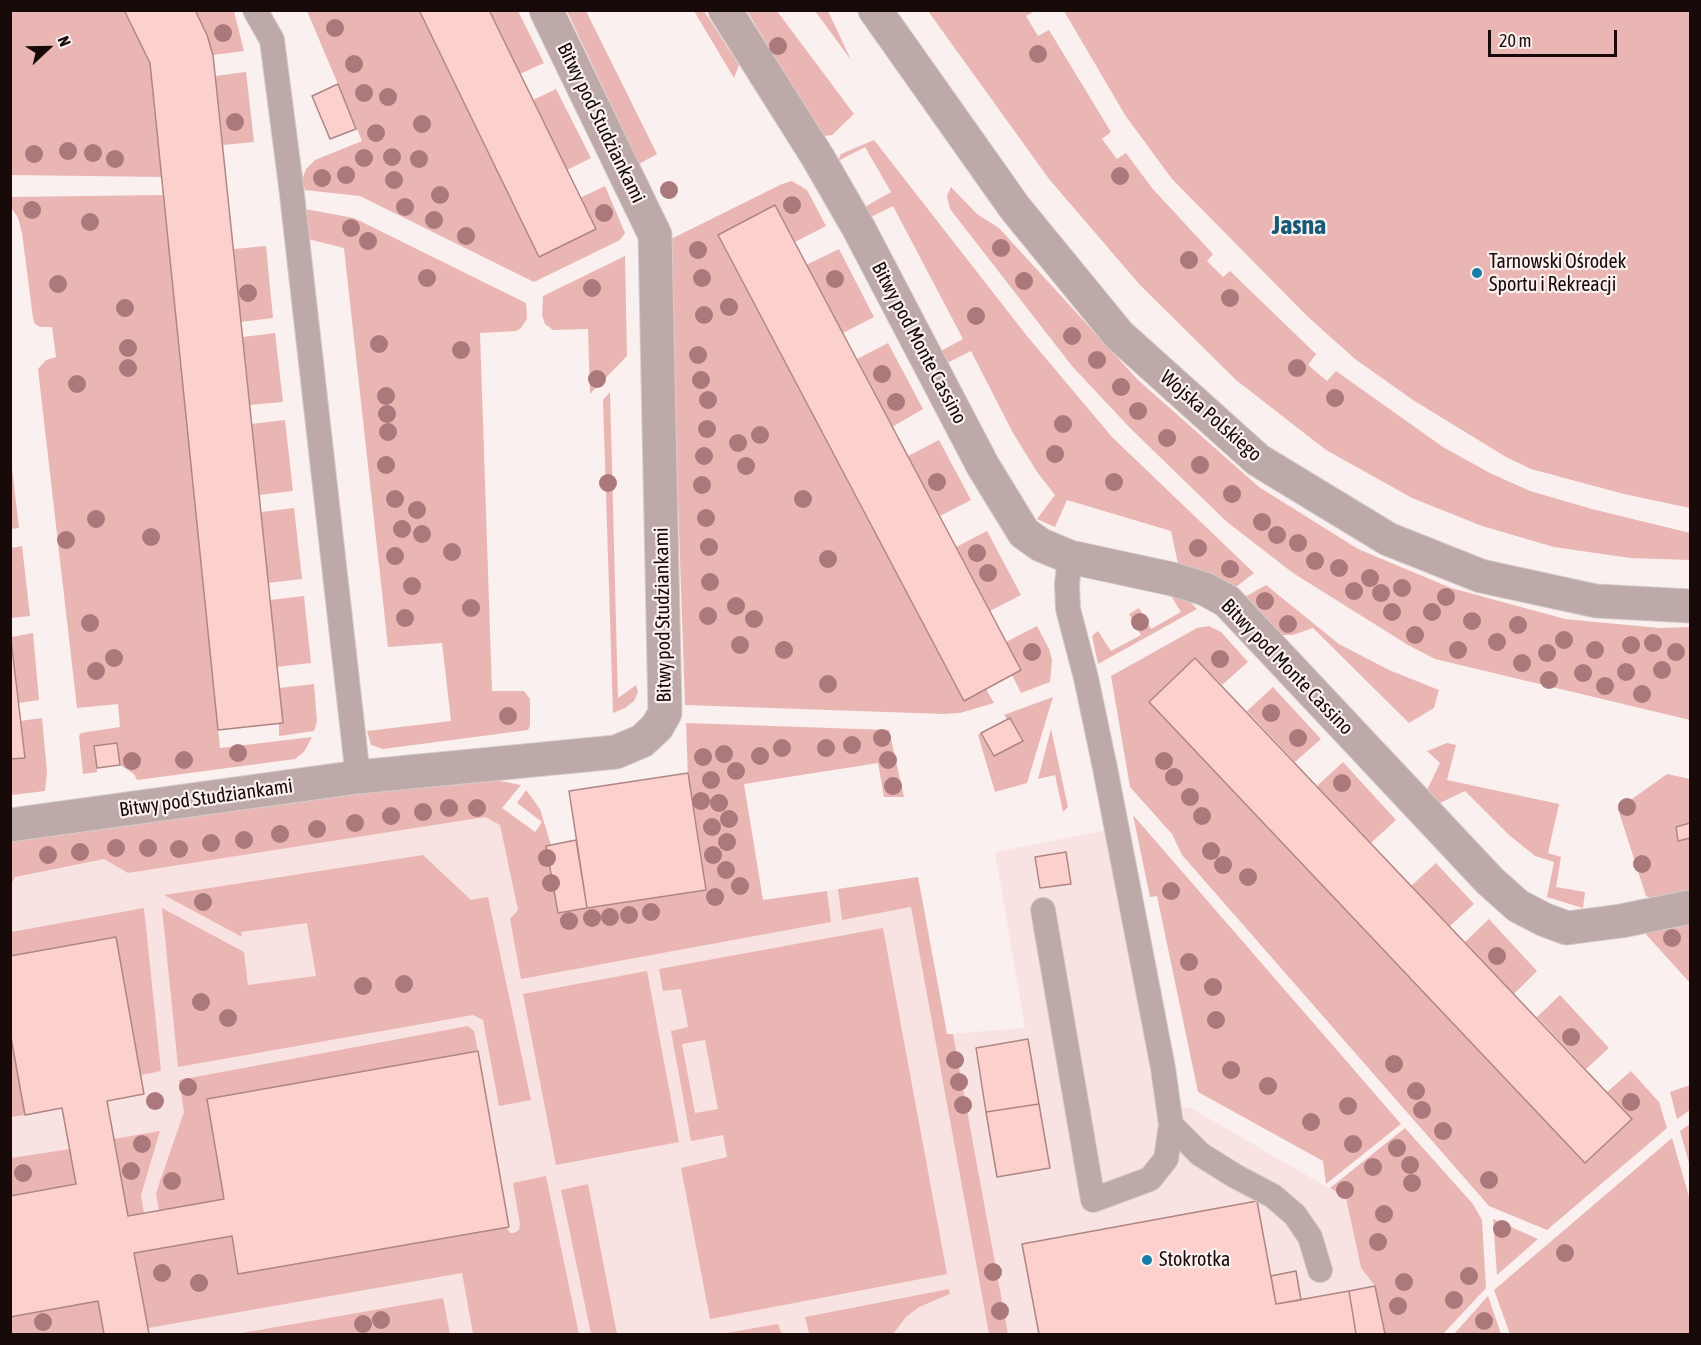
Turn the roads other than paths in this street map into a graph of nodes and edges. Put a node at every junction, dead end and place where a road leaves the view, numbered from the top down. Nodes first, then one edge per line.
1 (255, 10) edge
2 (546, 10) edge
3 (725, 10) edge
4 (874, 10) edge
5 (1070, 557) junction
6 (1690, 606) edge
7 (358, 777) junction
8 (10, 825) edge
9 (1690, 907) edge
10 (1043, 910) dead end
11 (1171, 1125) junction
12 (1320, 1270) dead end

1 - 7 lane
2 - 7 street, Bitwy pod Studziankami
3 - 5 street, Bitwy pod Monte Cassino
4 - 6 street, Wojska Polskiego
5 - 9 street, Bitwy pod Monte Cassino
5 - 11 lane
7 - 8 street, Bitwy pod Studziankami
10 - 11 lane
11 - 12 lane

